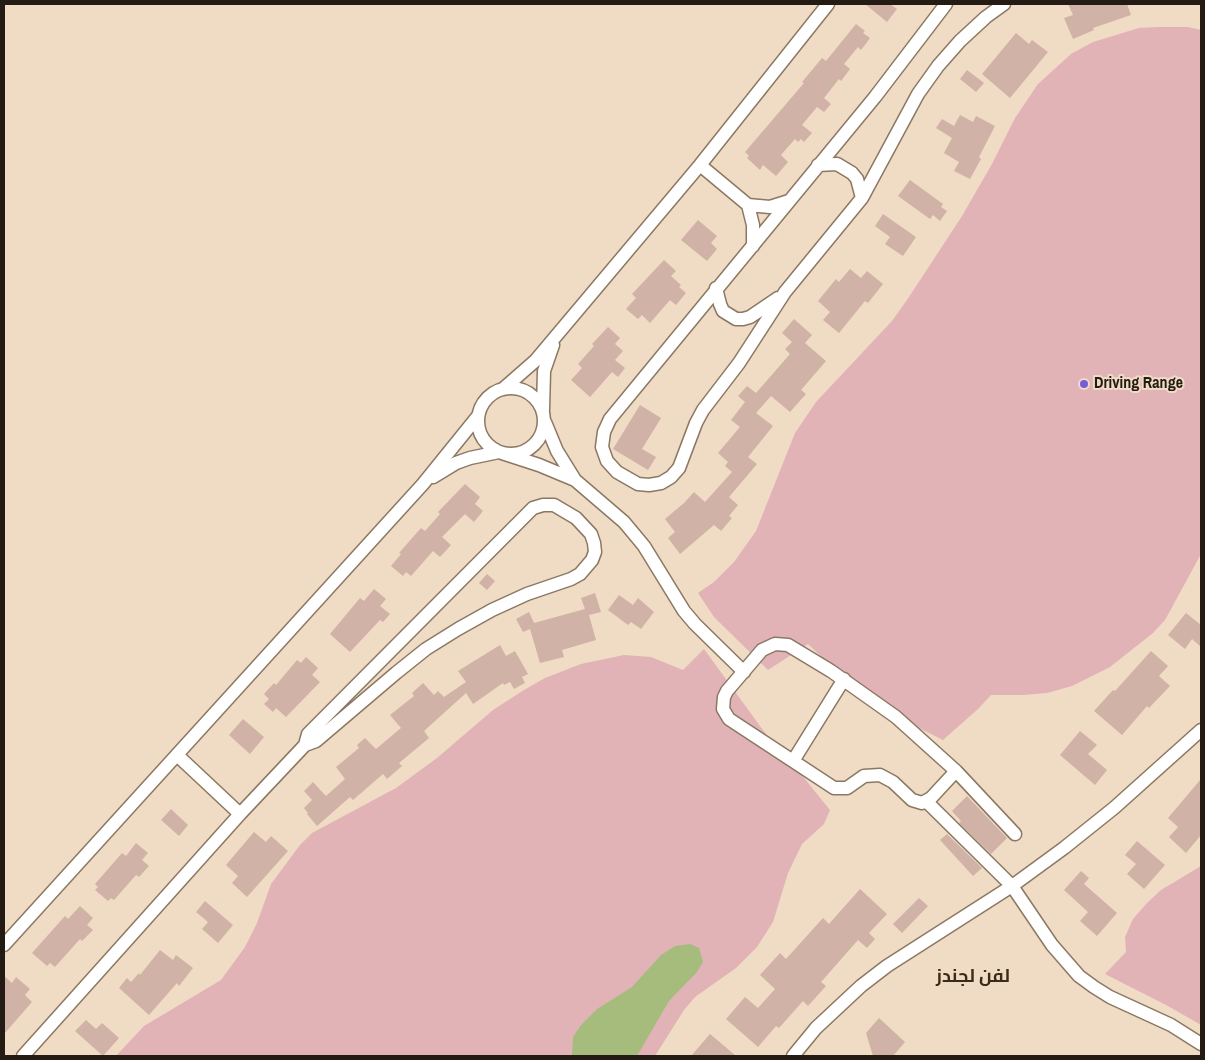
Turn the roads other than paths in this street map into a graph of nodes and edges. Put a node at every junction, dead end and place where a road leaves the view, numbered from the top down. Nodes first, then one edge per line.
1 (828, 4) edge
2 (946, 4) edge
3 (1004, 4) edge
4 (700, 165) junction
5 (818, 165) junction
6 (862, 198) junction
7 (790, 201) junction
8 (748, 205) junction
9 (753, 246) junction
10 (716, 288) junction
11 (785, 292) junction
12 (560, 332) junction
13 (503, 389) junction
14 (543, 415) junction
15 (478, 416) junction
16 (500, 452) junction
17 (575, 480) junction
18 (423, 484) junction
19 (744, 672) junction
20 (844, 680) junction
21 (1201, 730) edge
22 (305, 745) junction
23 (177, 756) junction
24 (793, 762) junction
25 (956, 771) junction
26 (927, 802) junction
27 (240, 814) junction
28 (1015, 834) dead end
29 (1012, 886) junction
30 (4, 945) edge
31 (1201, 1044) edge
32 (23, 1056) edge
33 (793, 1056) edge

1 - 4 street
2 - 5 street
3 - 6 street
4 - 8 street
4 - 12 street
5 - 6 street
5 - 7 street
6 - 11 street
7 - 8 street
7 - 9 street
8 - 9 street
9 - 10 street
10 - 11 street
10 - 11 street
12 - 13 street
12 - 14 street
13 - 14 street
13 - 15 street
14 - 16 street
14 - 17 street
15 - 16 street
15 - 18 street
16 - 17 street
16 - 18 street
17 - 19 street
18 - 23 street
19 - 20 street
19 - 24 street
20 - 24 street
20 - 25 street
21 - 29 street
22 - 22 street
22 - 27 street
23 - 27 street
23 - 30 street
24 - 26 street
25 - 26 street
25 - 28 street
26 - 29 street
27 - 32 street
29 - 31 street
29 - 33 street

